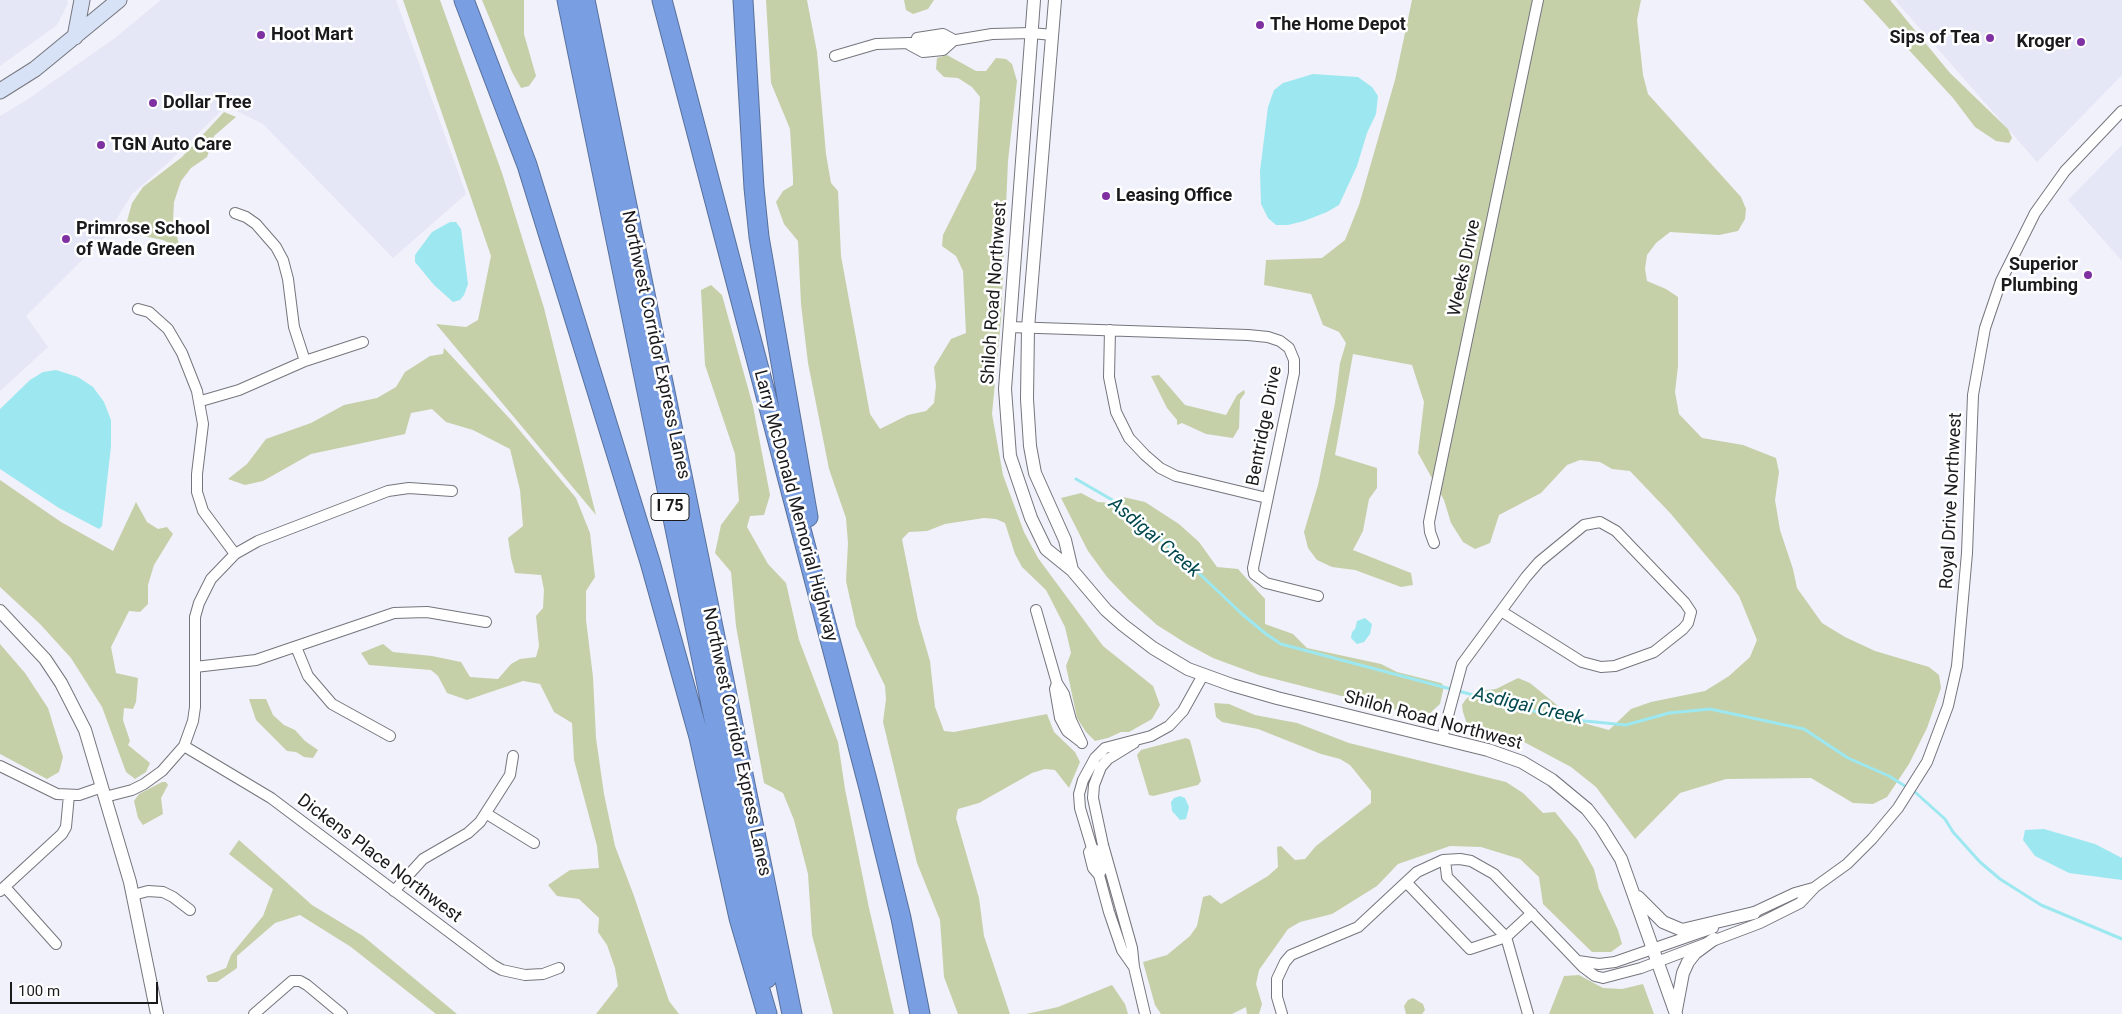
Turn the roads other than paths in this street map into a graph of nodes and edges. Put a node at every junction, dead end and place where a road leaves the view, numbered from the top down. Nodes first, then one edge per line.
1 (82, 0) edge
2 (464, 0) edge
3 (566, 0) edge
4 (585, 0) edge
5 (662, 0) edge
6 (743, 0) edge
7 (1034, 0) edge
8 (1055, 0) edge
9 (1538, 0) edge
10 (109, 2) edge
11 (1031, 33) junction
12 (1053, 35) junction
13 (75, 37) junction
14 (954, 40) junction
15 (908, 44) junction
16 (835, 56) dead end
17 (0, 91) edge
18 (2122, 111) edge
19 (235, 213) dead end
20 (138, 309) dead end
21 (1009, 327) junction
22 (1028, 328) junction
23 (1110, 330) junction
24 (363, 342) dead end
25 (306, 361) junction
26 (200, 401) junction
27 (452, 491) dead end
28 (1267, 498) junction
29 (1434, 542) dead end
30 (235, 554) junction
31 (1072, 570) junction
32 (813, 573) junction
33 (1318, 596) dead end
34 (1036, 610) dead end
35 (0, 611) edge
36 (1501, 611) junction
37 (486, 622) dead end
38 (296, 647) junction
39 (195, 667) junction
40 (1203, 675) junction
41 (1057, 683) junction
42 (390, 736) dead end
43 (1442, 738) junction
44 (1137, 741) junction
45 (184, 746) junction
46 (513, 756) dead end
47 (0, 766) edge
48 (104, 792) junction
49 (69, 795) junction
50 (487, 814) junction
51 (534, 843) dead end
52 (1445, 860) junction
53 (1406, 882) junction
54 (1815, 887) junction
55 (2, 889) edge
56 (394, 891) junction
57 (1635, 894) junction
58 (133, 895) junction
59 (190, 910) dead end
60 (1532, 913) junction
61 (1754, 913) junction
62 (1506, 937) junction
63 (1714, 939) junction
64 (56, 944) dead end
65 (1654, 949) junction
66 (1578, 961) junction
67 (1657, 961) junction
68 (1134, 967) junction
69 (559, 968) dead end
70 (1676, 1013) edge
71 (156, 1014) edge
72 (254, 1014) edge
73 (342, 1014) edge
74 (767, 1014) edge
75 (774, 1014) edge
76 (792, 1014) edge
77 (920, 1014) edge
78 (1145, 1014) edge
79 (1282, 1014) edge
80 (1528, 1014) edge

1 - 13 main road
2 - 74 highway
3 - 75 highway, I 75
4 - 76 highway, Northwest Corridor Express Lanes
5 - 32 highway, Larry McDonald Memorial Highway
6 - 32 highway
7 - 11 street, Shiloh Road Northwest
8 - 12 street, Shiloh Road Northwest
9 - 29 street, Weeks Drive
10 - 13 main road
11 - 12 street
11 - 14 street
11 - 21 street, Shiloh Road Northwest
12 - 22 street, Shiloh Road Northwest
13 - 17 main road
14 - 15 street
14 - 15 street
15 - 16 street
18 - 54 street, Royal Drive Northwest
19 - 25 street
20 - 26 street
21 - 22 street, Bentridge Drive
21 - 31 street, Shiloh Road Northwest
22 - 23 street, Bentridge Drive
22 - 31 street, Shiloh Road Northwest
23 - 28 street
23 - 28 street, Bentridge Drive
24 - 25 street
25 - 26 street
26 - 30 street
27 - 30 street
28 - 33 street, Bentridge Drive
30 - 39 street
31 - 40 street, Shiloh Road Northwest
32 - 77 highway, Larry McDonald Memorial Highway
34 - 41 street
35 - 48 street
36 - 36 street
36 - 43 street
37 - 38 street
38 - 39 street
38 - 42 street
39 - 45 street
40 - 43 street, Shiloh Road Northwest
40 - 44 street
41 - 41 street
43 - 57 street, Shiloh Road Northwest
44 - 68 street
44 - 68 street
45 - 48 street
45 - 56 street, Dickens Place Northwest
46 - 50 street
47 - 49 street
48 - 49 street
48 - 58 street
49 - 55 street
50 - 51 street
50 - 56 street
52 - 53 street
52 - 60 street
52 - 62 street
53 - 62 street
53 - 79 street
54 - 61 street, Royal Drive Northwest
54 - 63 street, Royal Drive Northwest
55 - 64 street
56 - 69 street, Dickens Place Northwest
57 - 61 street
57 - 65 street, Shiloh Road Northwest
58 - 59 street
58 - 71 street
60 - 62 street
60 - 66 street
61 - 65 street, Royal Drive Northwest
62 - 80 street
63 - 67 street, Royal Drive Northwest
63 - 70 street
65 - 66 street, Royal Drive Northwest
65 - 67 street, Shiloh Road Northwest
66 - 67 street, Royal Drive Northwest
67 - 70 street, Shiloh Road Northwest
68 - 78 street
72 - 73 street

